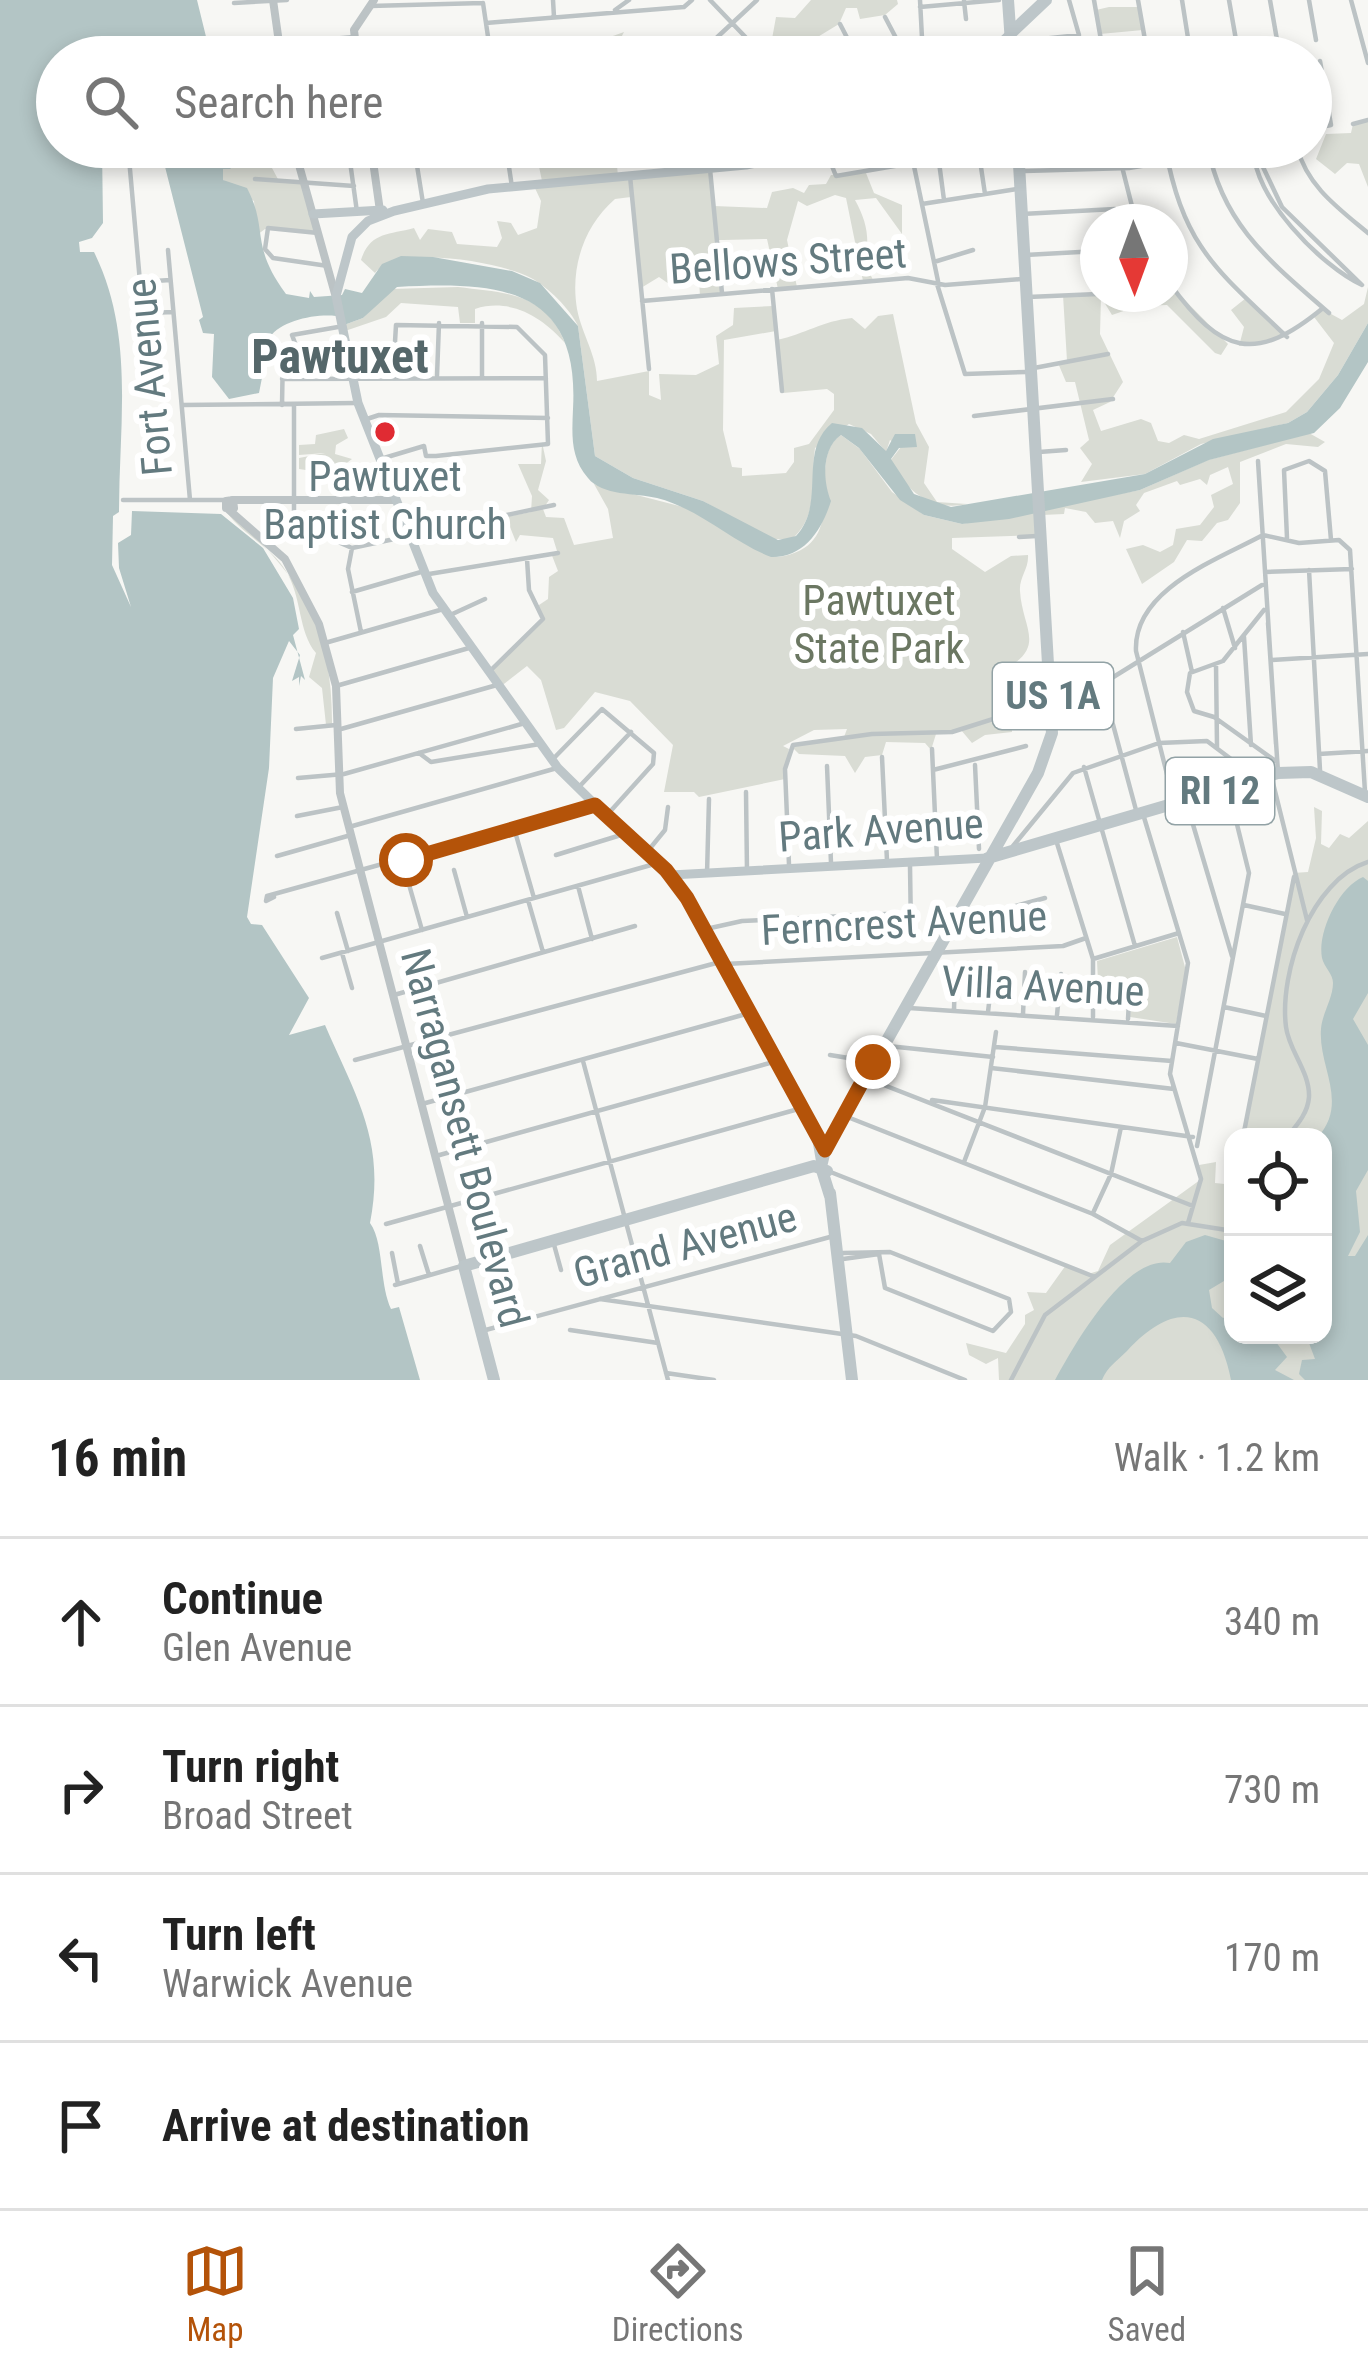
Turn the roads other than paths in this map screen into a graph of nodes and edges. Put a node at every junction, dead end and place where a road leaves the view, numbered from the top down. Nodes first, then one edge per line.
1 (273, 0) edge
2 (287, 0) edge
3 (553, 0) edge
4 (629, 0) edge
5 (692, 0) edge
6 (710, 0) edge
7 (757, 0) edge
8 (999, 0) edge
9 (1009, 0) edge
10 (1046, 0) edge
11 (1069, 0) edge
12 (1094, 0) edge
13 (1138, 0) edge
14 (1182, 0) edge
15 (1229, 0) edge
16 (1270, 0) edge
17 (1309, 0) edge
18 (1351, 0) edge
19 (483, 1) edge
20 (964, 1) edge
21 (372, 3) edge
22 (920, 3) edge
23 (234, 4) dead end
24 (609, 12) junction
25 (554, 17) junction
26 (886, 17) dead end
27 (965, 19) dead end
28 (486, 22) junction
29 (732, 22) junction
30 (840, 24) dead end
31 (278, 36) edge
32 (354, 36) edge
33 (488, 36) edge
34 (718, 36) edge
35 (745, 36) edge
36 (846, 36) edge
37 (896, 36) edge
38 (922, 36) edge
39 (1017, 36) edge
40 (1018, 36) edge
41 (1048, 36) edge
42 (1100, 36) edge
43 (1144, 36) edge
44 (1188, 36) edge
45 (1235, 36) edge
46 (1276, 36) edge
47 (1315, 36) edge
48 (1368, 39) edge
49 (1359, 41) junction
50 (1368, 63) edge
51 (1368, 120) edge
52 (1352, 124) dead end
53 (130, 168) edge
54 (299, 168) edge
55 (351, 168) edge
56 (374, 168) edge
57 (416, 168) edge
58 (509, 168) edge
59 (715, 168) edge
60 (834, 168) edge
61 (883, 168) edge
62 (914, 168) edge
63 (940, 168) edge
64 (981, 168) edge
65 (1019, 168) edge
66 (1086, 168) edge
67 (1121, 168) edge
68 (1169, 168) edge
69 (1213, 168) edge
70 (1257, 168) edge
71 (1304, 168) edge
72 (710, 169) junction
73 (1019, 172) junction
74 (630, 176) junction
75 (255, 179) dead end
76 (302, 182) junction
77 (354, 186) junction
78 (512, 187) junction
79 (1020, 188) junction
80 (985, 194) junction
81 (944, 200) junction
82 (420, 204) junction
83 (922, 204) junction
84 (1131, 204) edge
85 (1080, 210) edge
86 (357, 212) junction
87 (379, 213) junction
88 (313, 214) junction
89 (1022, 214) junction
90 (1367, 231) edge
91 (318, 233) junction
92 (1307, 236) junction
93 (168, 250) dead end
94 (973, 250) dead end
95 (1080, 252) edge
96 (1024, 255) junction
97 (934, 262) junction
98 (334, 266) junction
99 (1026, 278) junction
100 (170, 280) junction
101 (938, 282) junction
102 (772, 289) junction
103 (722, 293) junction
104 (1080, 295) edge
105 (1028, 297) junction
106 (642, 301) junction
107 (1188, 302) edge
108 (172, 312) junction
109 (148, 314) dead end
110 (439, 323) junction
111 (482, 323) junction
112 (338, 326) junction
113 (1286, 337) junction
114 (298, 351) junction
115 (344, 352) junction
116 (1108, 354) dead end
117 (649, 369) dead end
118 (1031, 370) junction
119 (393, 376) junction
120 (437, 376) junction
121 (482, 376) junction
122 (350, 377) junction
123 (548, 378) junction
124 (282, 379) junction
125 (782, 391) dead end
126 (1113, 399) dead end
127 (358, 403) junction
128 (182, 405) junction
129 (281, 405) junction
130 (294, 406) junction
131 (1034, 410) junction
132 (974, 416) dead end
133 (548, 418) junction
134 (364, 420) junction
135 (1066, 450) dead end
136 (1039, 452) junction
137 (379, 459) junction
138 (1258, 461) dead end
139 (1040, 488) junction
140 (123, 500) dead end
141 (190, 500) junction
142 (394, 500) junction
143 (293, 501) junction
144 (233, 505) junction
145 (554, 505) dead end
146 (294, 523) junction
147 (407, 533) junction
148 (1263, 535) junction
149 (1043, 536) junction
150 (1019, 537) dead end
151 (1287, 538) junction
152 (1330, 540) junction
153 (273, 544) junction
154 (352, 548) junction
155 (558, 553) dead end
156 (527, 559) junction
157 (1352, 568) junction
158 (1309, 570) junction
159 (1265, 572) junction
160 (423, 573) junction
161 (1265, 584) junction
162 (352, 592) junction
163 (485, 598) dead end
164 (1223, 608) junction
165 (1266, 608) junction
166 (445, 613) junction
167 (361, 632) junction
168 (1183, 632) junction
169 (1244, 637) junction
170 (325, 643) junction
171 (471, 647) junction
172 (1235, 648) junction
173 (1357, 654) junction
174 (1368, 654) edge
175 (1139, 658) junction
176 (1313, 658) junction
177 (1271, 660) junction
178 (1216, 664) junction
179 (489, 672) junction
180 (1192, 672) junction
181 (497, 685) junction
182 (336, 686) junction
183 (1104, 691) dead end
184 (1062, 703) junction
185 (1219, 720) junction
186 (525, 723) junction
187 (336, 728) junction
188 (296, 729) dead end
189 (632, 731) junction
190 (1159, 743) junction
191 (540, 744) junction
192 (1251, 745) junction
193 (1026, 746) dead end
194 (1217, 747) junction
195 (932, 749) dead end
196 (1365, 751) edge
197 (419, 753) junction
198 (1319, 754) junction
199 (1120, 755) junction
200 (882, 757) dead end
201 (975, 763) junction
202 (555, 764) junction
203 (827, 766) dead end
204 (1084, 767) junction
205 (933, 770) junction
206 (1271, 772) junction
207 (337, 775) junction
208 (1320, 776) junction
209 (298, 778) dead end
210 (578, 788) junction
211 (1228, 788) junction
212 (746, 791) dead end
213 (1367, 796) edge
214 (709, 799) dead end
215 (1180, 802) junction
216 (595, 805) junction
217 (343, 807) junction
218 (668, 807) dead end
219 (1140, 814) junction
220 (607, 815) junction
221 (297, 816) dead end
222 (1101, 826) junction
223 (514, 829) junction
224 (350, 831) junction
225 (627, 834) junction
226 (1056, 840) junction
227 (1007, 849) junction
228 (646, 852) junction
229 (983, 854) junction
230 (556, 855) dead end
231 (277, 856) dead end
232 (966, 862) junction
233 (1368, 862) edge
234 (658, 863) junction
235 (937, 864) junction
236 (887, 866) junction
237 (910, 866) junction
238 (831, 869) junction
239 (454, 870) dead end
240 (789, 871) junction
241 (361, 872) junction
242 (747, 872) junction
243 (707, 874) junction
244 (978, 874) junction
245 (670, 875) junction
246 (1294, 877) junction
247 (408, 881) dead end
248 (577, 885) junction
249 (274, 897) dead end
250 (1045, 898) dead end
251 (531, 899) junction
252 (1303, 903) junction
253 (1244, 905) junction
254 (1316, 910) junction
255 (337, 914) dead end
256 (886, 914) dead end
257 (1286, 914) junction
258 (467, 917) junction
259 (950, 924) junction
260 (635, 926) dead end
261 (1306, 927) junction
262 (706, 929) junction
263 (422, 930) junction
264 (911, 931) dead end
265 (1179, 933) junction
266 (592, 938) junction
267 (1086, 938) junction
268 (380, 942) junction
269 (1135, 946) junction
270 (345, 952) junction
271 (543, 952) junction
272 (934, 952) junction
273 (322, 958) dead end
274 (1093, 959) junction
275 (1233, 959) junction
276 (725, 962) junction
277 (1025, 972) dead end
278 (1061, 974) dead end
279 (956, 975) dead end
280 (992, 977) dead end
281 (1130, 983) dead end
282 (352, 988) dead end
283 (394, 995) junction
284 (1224, 1007) junction
285 (903, 1008) junction
286 (954, 1010) junction
287 (752, 1012) junction
288 (988, 1012) junction
289 (1023, 1014) junction
290 (1057, 1016) junction
291 (1267, 1016) junction
292 (1093, 1017) junction
293 (1128, 1019) junction
294 (1178, 1026) junction
295 (996, 1032) dead end
296 (1175, 1042) junction
297 (407, 1046) junction
298 (882, 1046) junction
299 (995, 1047) junction
300 (1216, 1050) junction
301 (830, 1055) dead end
302 (993, 1058) junction
303 (583, 1059) junction
304 (1258, 1059) junction
305 (355, 1060) dead end
306 (778, 1060) junction
307 (1172, 1061) junction
308 (873, 1062) junction
309 (992, 1068) junction
310 (865, 1078) junction
311 (1174, 1089) junction
312 (923, 1099) junction
313 (422, 1104) junction
314 (804, 1107) junction
315 (985, 1107) junction
316 (597, 1111) junction
317 (844, 1115) junction
318 (979, 1122) junction
319 (1121, 1127) junction
320 (1246, 1128) edge
321 (1292, 1128) edge
322 (815, 1129) junction
323 (1195, 1137) junction
324 (825, 1150) junction
325 (436, 1156) junction
326 (610, 1161) junction
327 (964, 1162) junction
328 (823, 1169) junction
329 (1111, 1174) junction
330 (449, 1206) junction
331 (1192, 1206) junction
332 (1093, 1214) junction
333 (626, 1221) junction
334 (1188, 1223) junction
335 (386, 1224) dead end
336 (1224, 1229) edge
337 (835, 1236) junction
338 (1142, 1240) junction
339 (553, 1241) junction
340 (420, 1246) dead end
341 (392, 1252) dead end
342 (879, 1254) junction
343 (837, 1257) junction
344 (464, 1266) junction
345 (561, 1270) dead end
346 (429, 1275) junction
347 (1095, 1277) junction
348 (644, 1287) junction
349 (600, 1299) junction
350 (649, 1307) junction
351 (570, 1330) dead end
352 (482, 1331) junction
353 (846, 1335) junction
354 (658, 1343) junction
355 (667, 1377) edge
356 (494, 1380) edge
357 (714, 1380) edge
358 (852, 1380) edge
359 (964, 1380) edge
360 (1011, 1380) edge

1 - 2 street
1 - 23 street
1 - 31 street
3 - 25 street
4 - 24 street
5 - 24 street
6 - 29 street
7 - 29 street
8 - 20 street
9 - 39 main road
10 - 40 main road
11 - 41 street
12 - 42 street
13 - 43 street
14 - 44 street
15 - 45 street
16 - 46 street
17 - 47 street
18 - 49 street
19 - 21 street
19 - 28 street
20 - 22 street
20 - 27 street
21 - 32 street
22 - 38 street
24 - 25 street
25 - 28 street
26 - 37 street
28 - 33 street
29 - 34 street
29 - 35 street
30 - 36 street
48 - 49 street
49 - 50 street
51 - 52 street
53 - 100 street
54 - 76 street
55 - 77 street
56 - 87 street
57 - 82 street
58 - 78 street
59 - 72 main road
60 - 61 street
62 - 83 street
63 - 81 street
64 - 80 street
65 - 73 main road
66 - 73 street
67 - 84 street
68 - 113 street
69 - 113 street
70 - 92 street
71 - 90 street
72 - 74 main road
72 - 103 street
73 - 79 main road
74 - 78 main road
74 - 106 street
75 - 76 street
76 - 77 street
76 - 88 street
77 - 86 street
78 - 82 main road
79 - 80 street
79 - 89 main road
80 - 81 street
81 - 83 street
82 - 87 main road
83 - 97 street
85 - 89 street
86 - 87 main road
86 - 88 main road
87 - 98 main road
88 - 91 street
89 - 96 main road
91 - 98 street
91 - 98 street
92 - 92 street
93 - 100 street, Fort Avenue
94 - 97 street
95 - 96 street
96 - 99 main road
97 - 101 street
98 - 112 main road
99 - 101 street, Bellows Street
99 - 105 main road
100 - 108 street, Fort Avenue
101 - 102 street, Bellows Street
101 - 118 street
102 - 103 street, Bellows Street
102 - 125 street
103 - 106 street, Bellows Street
104 - 105 street
105 - 118 main road
106 - 117 street
107 - 113 street
108 - 109 street
108 - 128 street, Fort Avenue
110 - 111 street
110 - 119 street
110 - 120 street
111 - 121 street
111 - 123 street
112 - 114 street
112 - 115 main road
114 - 115 street
114 - 124 street
115 - 122 main road
116 - 118 street
118 - 131 main road
119 - 120 street
119 - 122 street
120 - 121 street
121 - 123 street
122 - 124 street
122 - 127 main road
123 - 133 street
124 - 129 street
126 - 131 street
127 - 130 street
127 - 134 main road
128 - 129 street
128 - 141 street, Fort Avenue
129 - 130 street
130 - 143 street
131 - 132 street
131 - 136 main road
131 - 139 main road
133 - 134 street
133 - 137 street
134 - 137 main road
135 - 136 street
136 - 139 main road
137 - 142 main road
138 - 148 street
139 - 149 main road, US 1A
140 - 141 street
141 - 144 street
142 - 143 street
142 - 147 main road
143 - 144 street
143 - 146 street
144 - 153 street, Narragansett Boulevard
145 - 147 street
146 - 153 street
146 - 154 street
147 - 154 street
147 - 160 main road
148 - 151 street
148 - 159 street
148 - 175 street
149 - 150 street
149 - 184 main road, US 1A
151 - 152 street
151 - 152 street
152 - 157 street
153 - 170 street, Narragansett Boulevard
154 - 162 street
155 - 156 street
156 - 160 street
156 - 179 street
157 - 158 street
157 - 173 street
158 - 159 street
158 - 176 street
159 - 161 street
160 - 162 street
160 - 166 main road
161 - 164 street
161 - 165 street
162 - 167 street
163 - 166 street
164 - 168 street
164 - 172 street
165 - 169 street
165 - 177 street
166 - 167 street
166 - 171 main road
167 - 170 street
168 - 175 street
168 - 180 street
169 - 172 street
169 - 192 street
170 - 182 street, Narragansett Boulevard
171 - 179 main road
171 - 182 street
172 - 178 street
173 - 174 street
173 - 176 street
173 - 196 street
175 - 184 street
175 - 190 street
176 - 177 street
176 - 198 street
177 - 206 street
178 - 180 street
178 - 185 street
179 - 181 main road
180 - 185 street
181 - 186 main road
181 - 187 street
182 - 187 street, Narragansett Boulevard
183 - 199 street
184 - 227 main road, US 1A
184 - 240 street
185 - 192 street
185 - 194 street
186 - 191 main road
186 - 197 street
187 - 188 street
187 - 207 street, Narragansett Boulevard
189 - 202 street
189 - 210 street
189 - 220 street
190 - 194 street
190 - 199 street
190 - 215 street
191 - 197 street
191 - 202 main road
192 - 206 street
193 - 201 street
194 - 206 street
195 - 205 street
196 - 198 street
196 - 213 street
197 - 207 street
198 - 208 street
199 - 204 street
199 - 219 street
200 - 236 street
201 - 205 street
201 - 229 street
202 - 210 main road
202 - 224 street
203 - 238 street
204 - 222 street
204 - 227 street
205 - 235 street
206 - 208 main road, Park Avenue / RI 12
206 - 211 main road, Park Avenue / RI 12
206 - 246 street
207 - 209 street
207 - 217 street, Narragansett Boulevard
208 - 213 main road, Park Avenue / RI 12
210 - 216 main road
211 - 215 main road, Park Avenue / RI 12
211 - 253 street
212 - 242 street
214 - 243 street
215 - 219 main road, Park Avenue / RI 12
215 - 275 street
216 - 220 main road
216 - 223 street
217 - 221 street
217 - 224 street, Narragansett Boulevard
218 - 228 street
219 - 222 main road, Park Avenue / RI 12
219 - 265 street
220 - 225 main road
222 - 226 main road, Park Avenue / RI 12
222 - 269 street
223 - 241 street
223 - 251 street
224 - 231 street
224 - 241 street, Narragansett Boulevard
225 - 228 main road
225 - 230 street
226 - 227 main road, Park Avenue / RI 12
226 - 267 street
227 - 229 main road, US 1A
227 - 229 main road, Park Avenue / RI 12
228 - 234 main road
229 - 232 main road, Park Avenue / RI 12
229 - 244 main road, US 1A
232 - 235 main road, Park Avenue / RI 12
232 - 244 main road
233 - 254 street
234 - 245 main road
234 - 248 street
235 - 237 main road, Park Avenue / RI 12
236 - 237 main road, Park Avenue / RI 12
236 - 238 main road, Park Avenue / RI 12
237 - 264 street
238 - 240 main road, Park Avenue / RI 12
239 - 258 street
240 - 242 main road, Park Avenue / RI 12
241 - 249 street
241 - 268 street, Narragansett Boulevard
242 - 243 main road, Park Avenue / RI 12
243 - 245 main road, Park Avenue / RI 12
244 - 259 main road, US 1A
245 - 262 main road
246 - 252 street
246 - 257 street
247 - 263 street
248 - 251 street
248 - 266 street
250 - 259 street
251 - 258 street
251 - 271 street
252 - 254 street
252 - 261 street
253 - 257 street
253 - 275 street
254 - 261 street
255 - 270 street
256 - 262 street
257 - 291 street
258 - 263 street
259 - 272 main road, US 1A
260 - 266 street
261 - 321 street
262 - 276 main road
263 - 268 street
265 - 269 street
265 - 294 street
266 - 271 street
267 - 272 street, Ferncrest Avenue
267 - 274 street
268 - 270 street
268 - 283 street, Narragansett Boulevard
269 - 274 street
270 - 273 street
270 - 282 street
271 - 283 street
272 - 276 street, Ferncrest Avenue
272 - 285 main road, US 1A
274 - 292 street
275 - 284 street
276 - 287 main road
276 - 297 street, Ferncrest Avenue
277 - 289 street
278 - 290 street
279 - 286 street
280 - 288 street
281 - 293 street
283 - 297 street, Narragansett Boulevard
284 - 291 street
284 - 300 street
285 - 286 street, Villa Avenue
285 - 298 main road, US 1A
286 - 288 street, Villa Avenue
287 - 303 street
287 - 306 main road
288 - 289 street, Villa Avenue
289 - 290 street, Villa Avenue
290 - 292 street, Villa Avenue
291 - 304 street
292 - 293 street, Villa Avenue
293 - 294 street, Villa Avenue
294 - 296 street
295 - 299 street
296 - 300 street
296 - 307 street
297 - 305 street, Ferncrest Avenue
297 - 313 street, Narragansett Boulevard
298 - 302 street
298 - 308 main road, US 1A
299 - 302 street
299 - 307 street
300 - 304 street
300 - 323 street
301 - 308 street
302 - 309 street
303 - 313 street
303 - 316 street
304 - 320 street
306 - 314 main road
306 - 316 street
307 - 311 street
308 - 310 main road, US 1A
309 - 311 street
309 - 315 street
310 - 312 street
310 - 317 main road, US 1A
311 - 323 street
312 - 315 street
312 - 318 street
313 - 325 street, Narragansett Boulevard
314 - 322 main road
314 - 326 street
315 - 318 street
315 - 319 street
316 - 325 street
316 - 326 street
317 - 324 main road, US 1A
317 - 327 street
318 - 327 street
318 - 329 street
319 - 323 street
319 - 329 street
322 - 324 main road
322 - 328 main road
323 - 331 street
324 - 328 main road
325 - 330 street, Narragansett Boulevard
326 - 330 street
326 - 333 street
327 - 332 street
328 - 333 main road
328 - 337 main road
328 - 347 street
329 - 331 street
329 - 332 street
330 - 335 street
330 - 344 street, Narragansett Boulevard
331 - 334 street
332 - 338 street
333 - 339 main road
333 - 348 street
334 - 336 street
334 - 338 street
337 - 343 main road
337 - 348 street, Grand Avenue
338 - 347 street
339 - 344 main road
339 - 345 street
340 - 346 street
341 - 346 street
342 - 342 street
342 - 343 street
343 - 353 main road
344 - 346 street
344 - 352 main road, Narragansett Boulevard
347 - 360 street
348 - 349 street, Grand Avenue
348 - 350 street
349 - 350 street
349 - 352 street, Grand Avenue
350 - 353 street
350 - 354 street
351 - 354 street
352 - 356 main road, Narragansett Boulevard
353 - 358 main road
353 - 359 street
354 - 355 street
355 - 357 street

